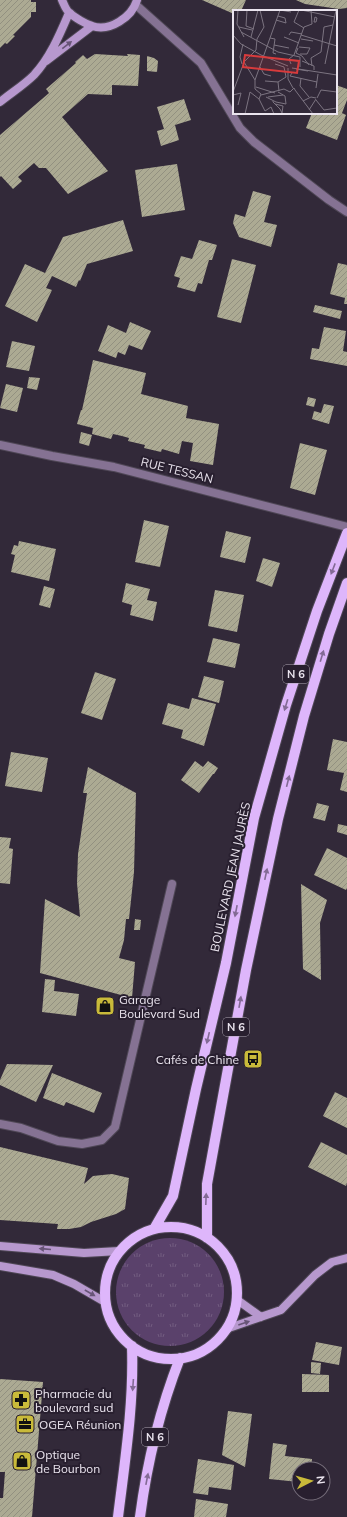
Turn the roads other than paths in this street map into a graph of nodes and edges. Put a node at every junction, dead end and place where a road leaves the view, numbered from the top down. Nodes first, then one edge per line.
1 (62, 0) edge
2 (136, 2) edge
3 (69, 13) junction
4 (92, 26) junction
5 (43, 64) junction
6 (0, 102) edge
7 (347, 212) edge
8 (0, 445) edge
9 (347, 527) edge
10 (347, 533) edge
11 (347, 584) edge
12 (172, 884) dead end
13 (0, 1124) edge
14 (154, 1229) junction
15 (207, 1238) junction
16 (0, 1246) edge
17 (119, 1251) junction
18 (347, 1258) edge
19 (0, 1266) edge
20 (236, 1299) junction
21 (106, 1302) junction
22 (261, 1317) junction
23 (226, 1329) junction
24 (132, 1346) junction
25 (180, 1358) junction
26 (118, 1517) edge
27 (140, 1517) edge

1 - 3 street
2 - 4 street
2 - 7 street
3 - 4 street
3 - 5 street
5 -> 4 street
5 - 6 street
8 - 9 street, RUE TESSAN
10 -> 14 main road, BOULEVARD JEAN JAURÈS / N 6
15 -> 11 main road, N 6
12 - 13 street
14 - 15 main road
14 - 17 main road
15 - 20 main road
17 -> 16 street
17 - 21 main road
18 - 22 street
19 -> 21 street
20 - 22 street
20 - 23 main road
21 - 24 main road
23 -> 22 street
23 - 25 main road
24 - 25 main road
24 -> 26 main road, N 6
27 -> 25 main road, N 6

